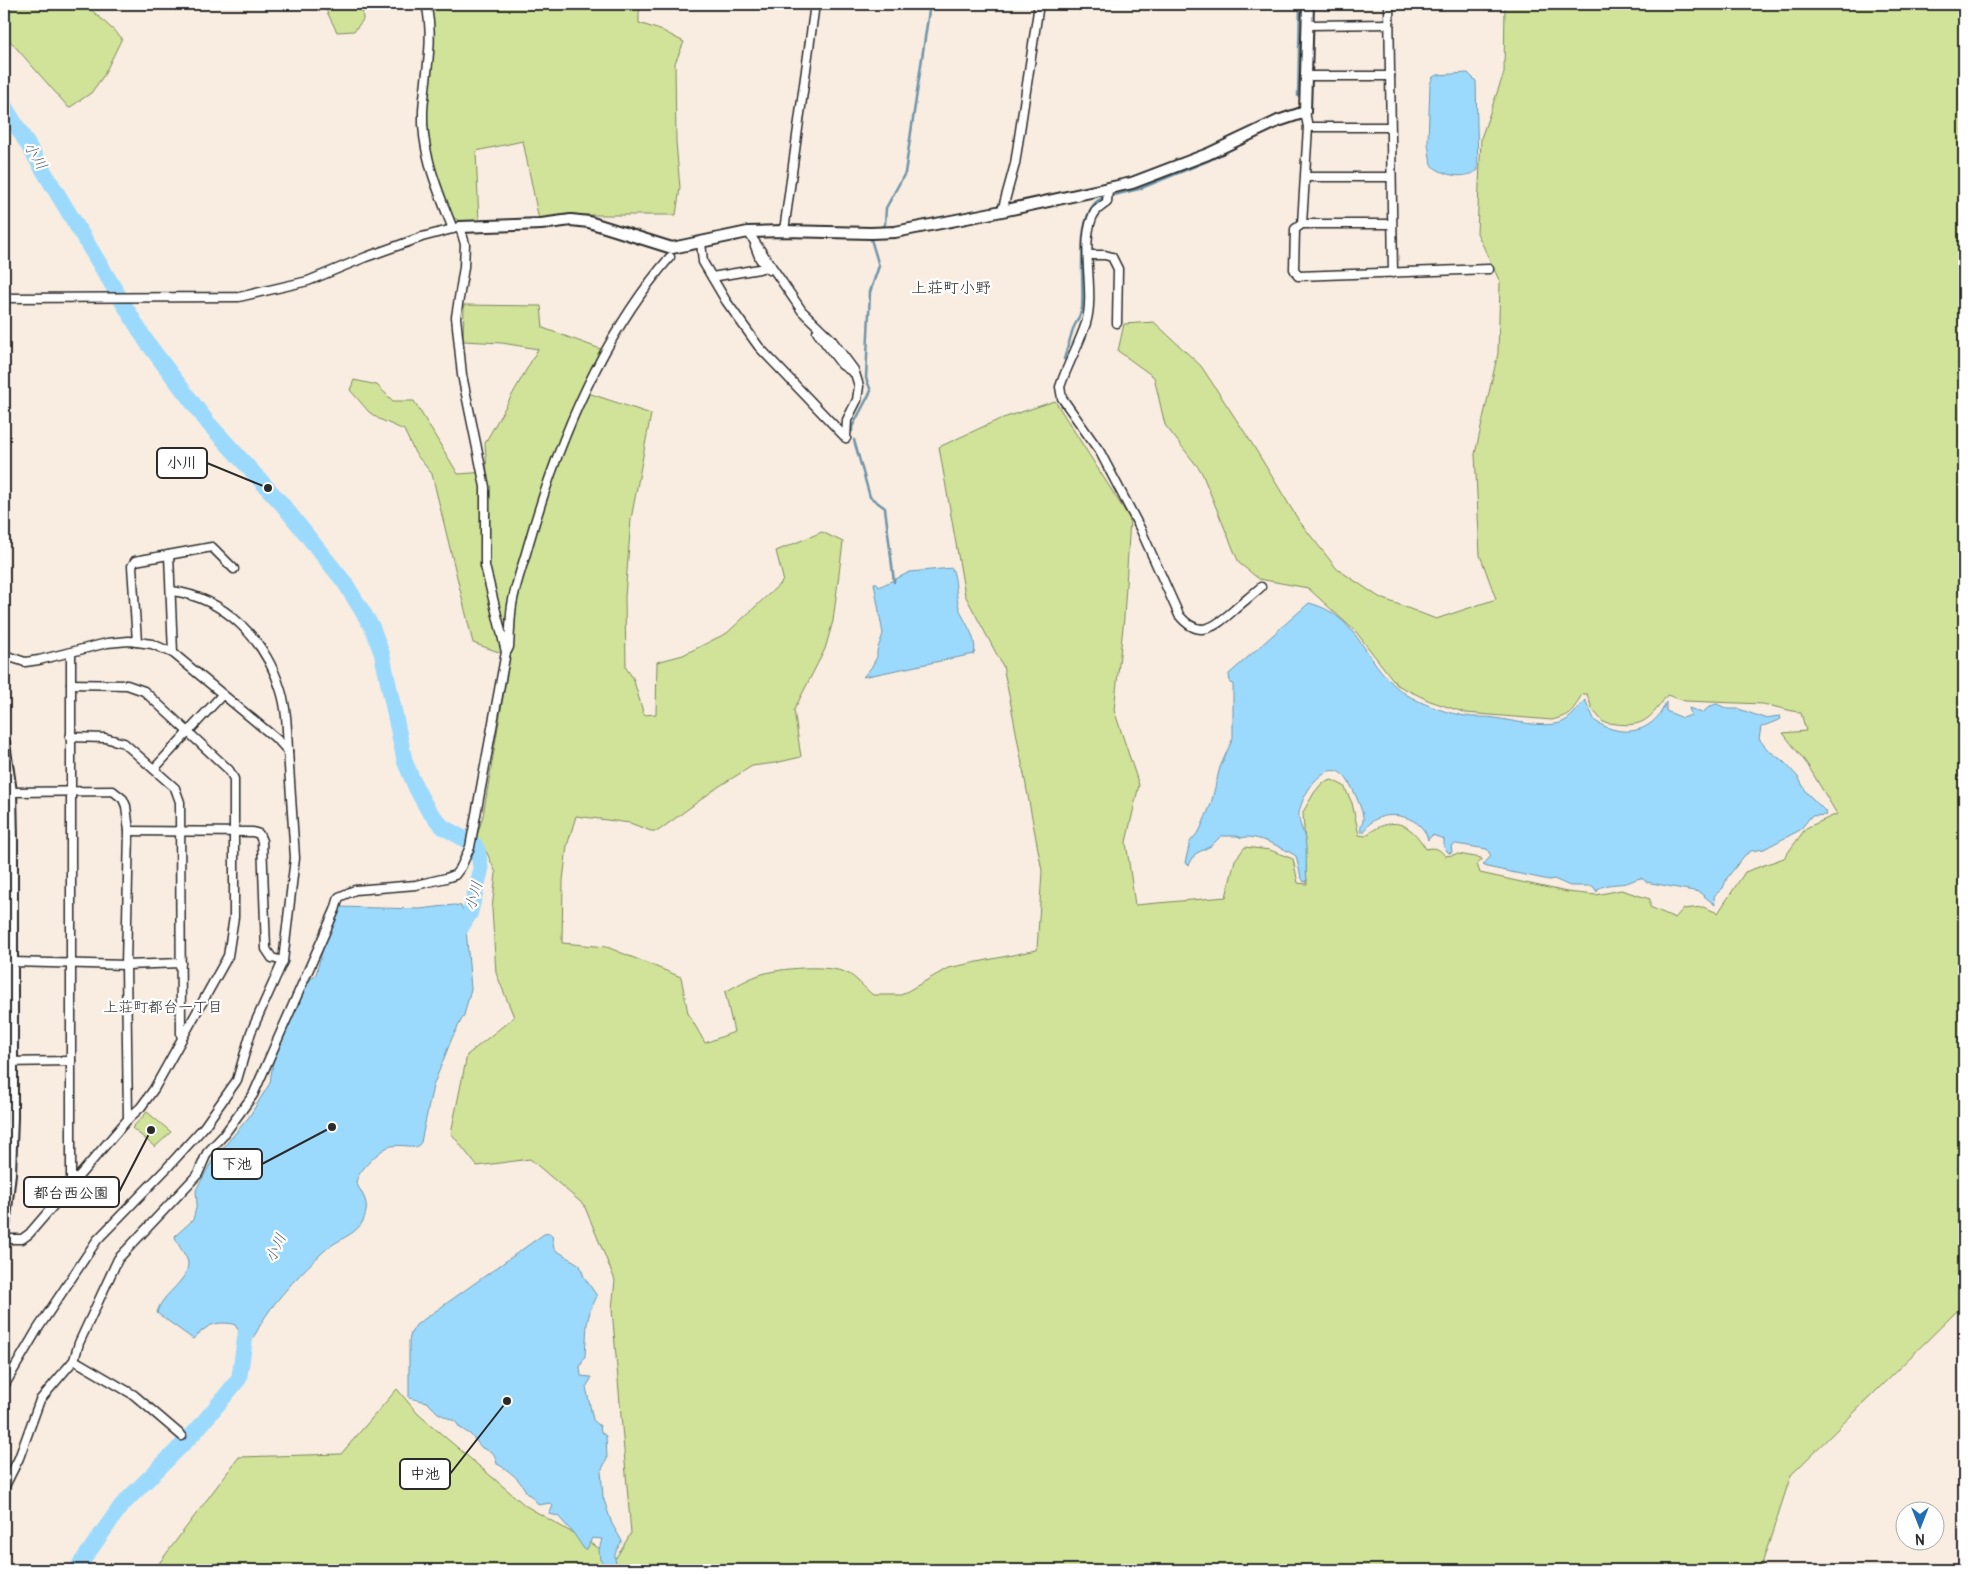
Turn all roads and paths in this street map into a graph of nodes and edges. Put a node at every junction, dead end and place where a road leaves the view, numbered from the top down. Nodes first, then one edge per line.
1 (426, 4) edge
2 (816, 4) edge
3 (1039, 4) edge
4 (1308, 4) edge
5 (1389, 4) edge
6 (1390, 24) junction
7 (1309, 25) junction
8 (1307, 76) junction
9 (1390, 76) junction
10 (1305, 112) junction
11 (1308, 127) junction
12 (1390, 127) junction
13 (1306, 177) junction
14 (1391, 177) junction
15 (1108, 189) junction
16 (1002, 211) junction
17 (1302, 224) junction
18 (1391, 224) junction
19 (457, 228) junction
20 (784, 231) junction
21 (751, 236) junction
22 (701, 242) junction
23 (1088, 255) junction
24 (670, 258) dead end
25 (766, 267) junction
26 (1489, 269) dead end
27 (1393, 273) junction
28 (712, 277) junction
29 (4, 298) edge
30 (1117, 323) dead end
31 (856, 374) junction
32 (169, 555) junction
33 (234, 569) dead end
34 (1261, 587) dead end
35 (172, 591) junction
36 (137, 642) junction
37 (70, 652) junction
38 (506, 652) junction
39 (173, 653) junction
40 (4, 655) edge
41 (71, 684) junction
42 (222, 695) junction
43 (188, 731) junction
44 (70, 737) junction
45 (4, 743) edge
46 (288, 751) junction
47 (154, 769) junction
48 (70, 791) junction
49 (8, 792) edge
50 (129, 831) junction
51 (180, 831) junction
52 (233, 832) junction
53 (283, 961) junction
54 (8, 962) edge
55 (181, 963) junction
56 (70, 964) junction
57 (126, 965) junction
58 (181, 1036) junction
59 (71, 1061) junction
60 (8, 1062) edge
61 (128, 1119) junction
62 (71, 1187) junction
63 (4, 1227) edge
64 (4, 1239) edge
65 (74, 1360) junction
66 (4, 1386) edge
67 (182, 1436) dead end
68 (4, 1488) edge

1 - 19 street
2 - 20 street
3 - 16 street
4 - 7 street
5 - 6 street
6 - 7 street
6 - 9 street
7 - 8 street
8 - 9 street
8 - 10 street
9 - 12 street
10 - 11 street
10 - 15 street
11 - 12 street
11 - 13 street
12 - 14 street
13 - 14 street
13 - 17 street
14 - 18 street
15 - 16 street
15 - 23 street
16 - 20 street
17 - 18 street
17 - 27 street
18 - 27 street
19 - 22 street
19 - 29 street
19 - 38 street
20 - 21 street
21 - 22 street
21 - 25 street
21 - 31 street
22 - 28 street
23 - 30 street
23 - 34 street
24 - 38 street
25 - 28 street
25 - 31 street
26 - 27 street
28 - 31 street
32 - 33 street
32 - 35 street
32 - 36 street
35 - 39 street
35 - 46 street
36 - 37 street
36 - 39 street
37 - 40 street
37 - 41 street
38 - 65 street
39 - 42 street
41 - 43 street
41 - 44 street
42 - 43 street
42 - 46 street
43 - 47 street
43 - 52 street
44 - 47 street
44 - 48 street
45 - 49 street
46 - 53 street
47 - 51 street
48 - 49 street
48 - 50 street
48 - 56 street
49 - 54 street
50 - 51 street
50 - 57 street
51 - 52 street
51 - 55 street
52 - 53 street
52 - 58 street
53 - 66 street
54 - 56 street
54 - 60 street
55 - 57 street
55 - 58 street
56 - 57 street
56 - 59 street
57 - 61 street
58 - 61 street
59 - 60 street
59 - 62 street
60 - 63 street
61 - 62 street
62 - 64 street
65 - 67 street
65 - 68 street

